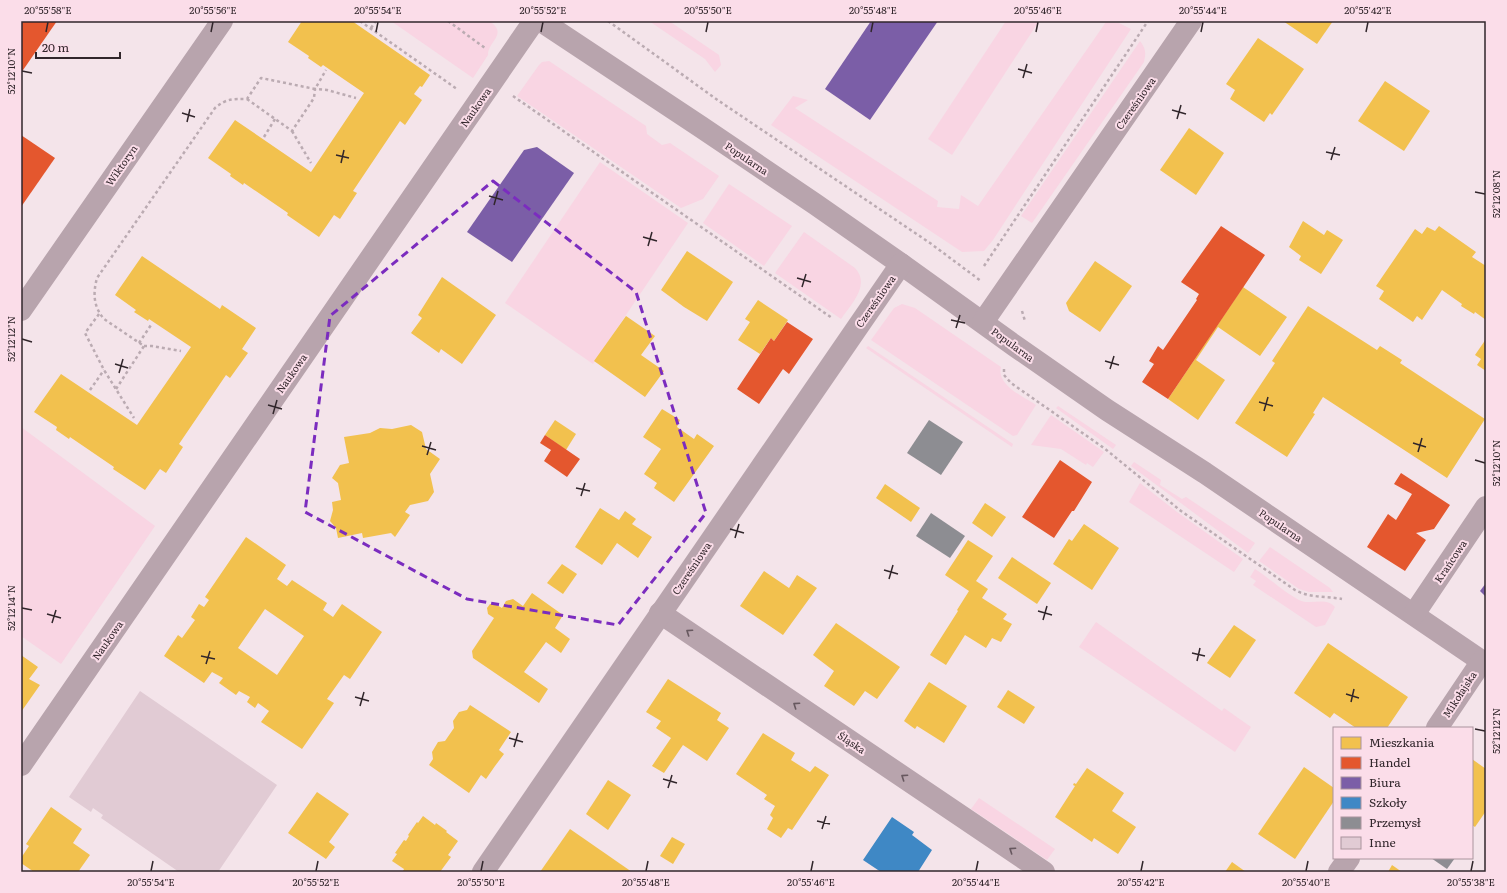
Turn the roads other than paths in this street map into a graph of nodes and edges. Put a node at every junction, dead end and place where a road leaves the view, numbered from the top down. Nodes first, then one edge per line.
1 (222, 21) edge
2 (534, 21) edge
3 (541, 21) edge
4 (1191, 21) edge
5 (901, 264) junction
6 (21, 310) edge
7 (983, 322) junction
8 (1486, 507) edge
9 (660, 613) junction
10 (1414, 614) junction
11 (1484, 662) edge
12 (1438, 727) edge
13 (21, 765) edge
14 (1348, 859) edge
15 (483, 872) edge
16 (1044, 872) edge
17 (1339, 872) edge

1 - 6 street, Wiktoryn
2 - 13 street, Naukowa
3 - 5 street, Popularna
4 - 7 street, Czereśniowa
5 - 7 street, Popularna
5 - 9 street, Czereśniowa
7 - 10 street, Popularna
8 - 10 street, Krańcowa
9 - 15 street, Czereśniowa
16 -> 9 street, Śląska
10 - 11 street, Popularna
11 - 12 street, Mikołajska
14 - 17 street

